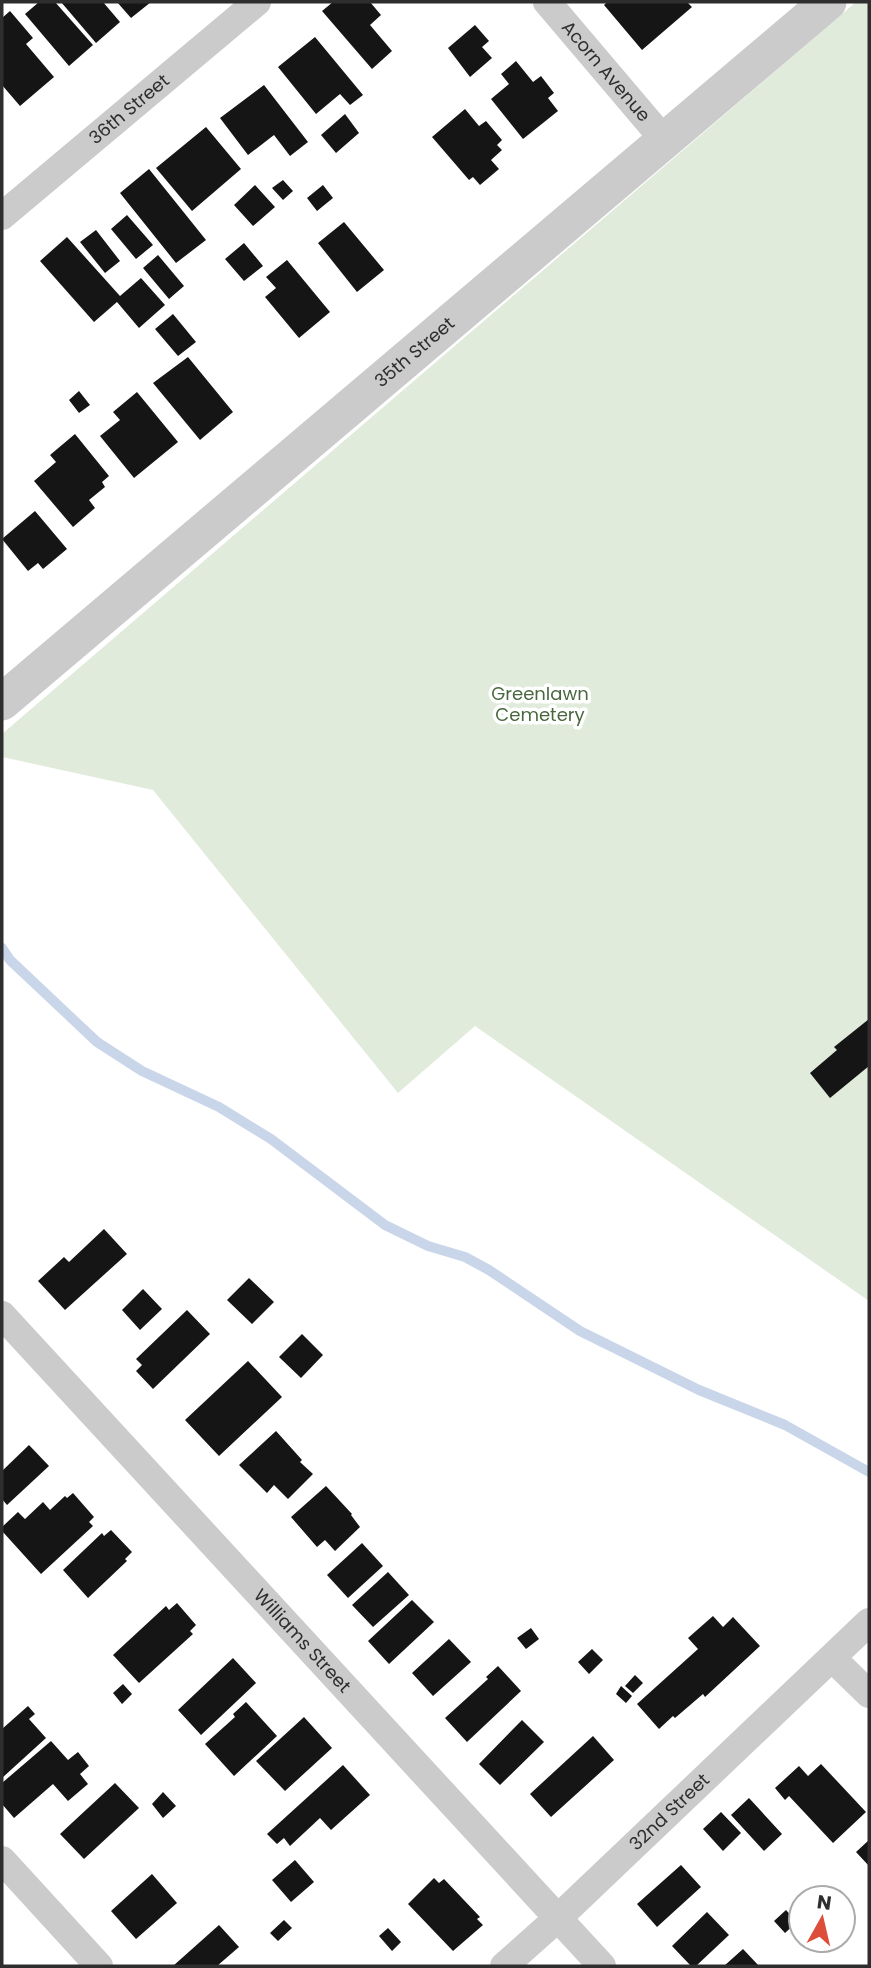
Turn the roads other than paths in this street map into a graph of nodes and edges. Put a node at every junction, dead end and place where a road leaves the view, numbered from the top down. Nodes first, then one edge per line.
1 (257, 2) edge
2 (547, 2) edge
3 (828, 2) edge
4 (665, 141) junction
5 (2, 216) edge
6 (2, 702) edge
7 (2, 1315) edge
8 (869, 1622) edge
9 (832, 1658) junction
10 (869, 1695) edge
11 (2, 1860) edge
12 (558, 1918) junction
13 (99, 1966) edge
14 (504, 1966) edge
15 (603, 1966) edge

1 - 5 street, 36th Street
2 - 4 street, Acorn Avenue
3 - 4 street, 35th Street
4 - 6 street, 35th Street
7 - 12 street, Williams Street
8 - 9 street, 32nd Street
9 - 10 street
9 - 12 street, 32nd Street
11 - 13 street
12 - 14 street, 32nd Street
12 - 15 street, Williams Street

